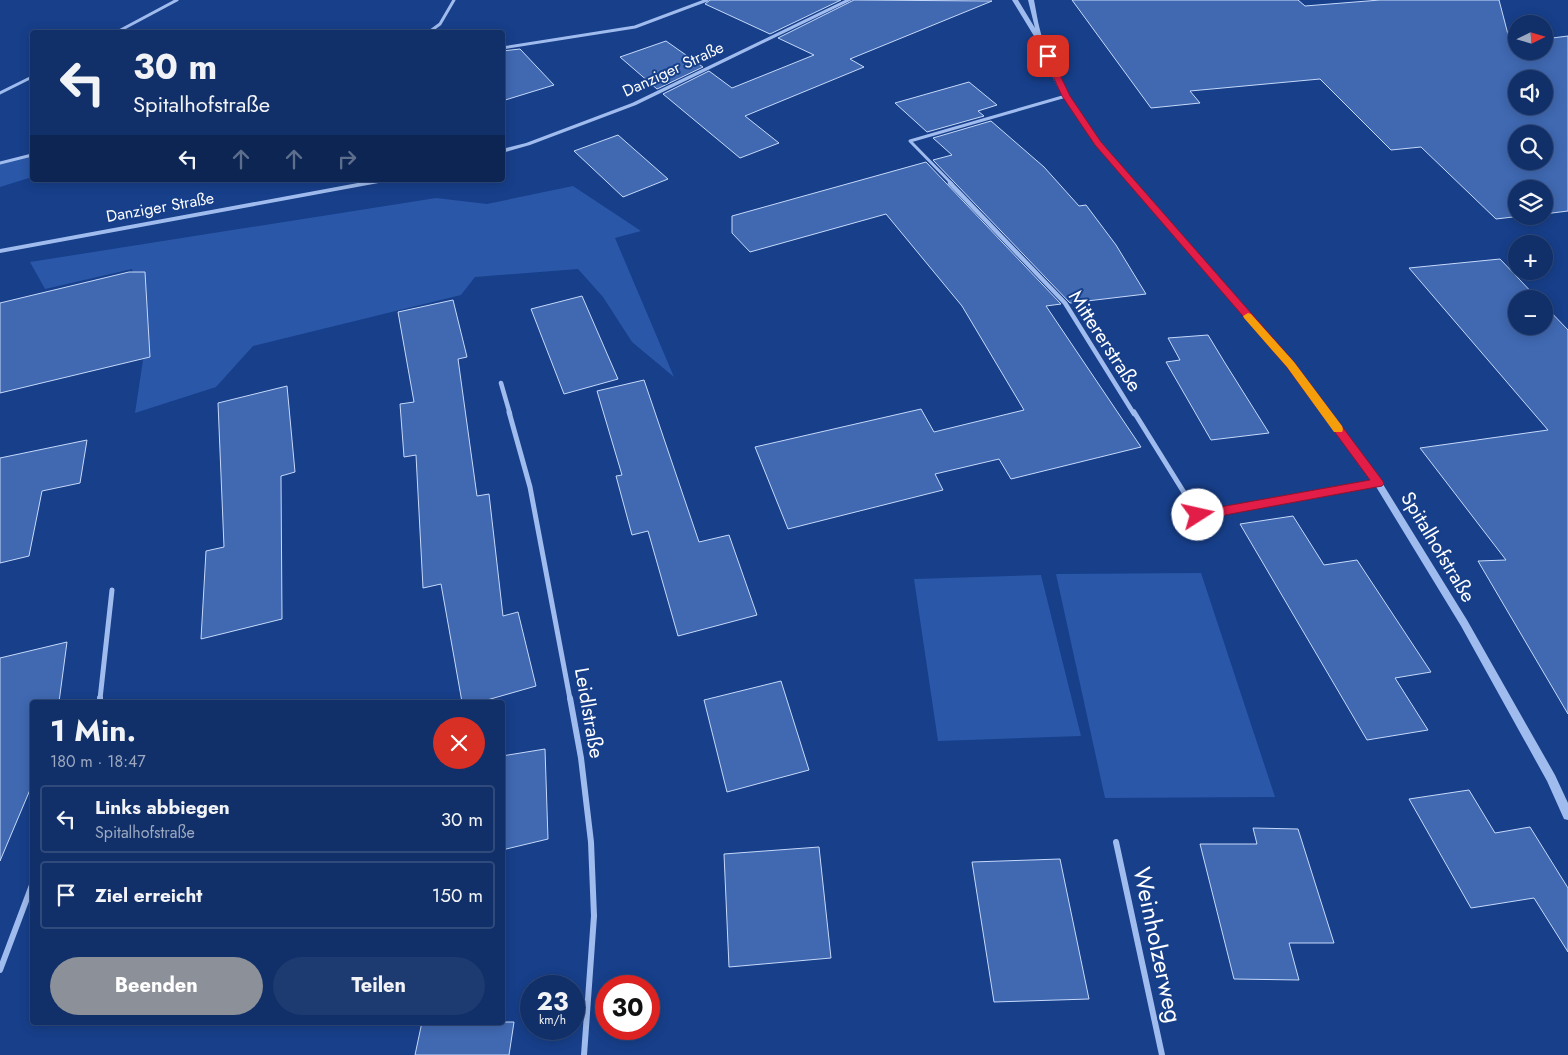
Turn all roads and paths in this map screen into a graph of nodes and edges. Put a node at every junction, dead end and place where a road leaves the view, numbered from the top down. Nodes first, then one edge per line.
1 (177, 0) edge
2 (454, 0) edge
3 (707, 0) edge
4 (849, 0) edge
5 (1015, 0) edge
6 (1031, 0) edge
7 (121, 30) edge
8 (432, 30) edge
9 (1042, 44) junction
10 (505, 48) edge
11 (30, 77) edge
12 (0, 93) edge
13 (1066, 96) junction
14 (505, 150) edge
15 (30, 156) edge
16 (0, 163) edge
17 (373, 182) edge
18 (0, 251) edge
19 (501, 383) dead end
20 (1378, 483) junction
21 (112, 590) dead end
22 (100, 700) edge
23 (1568, 815) edge
24 (1116, 842) dead end
25 (30, 890) edge
26 (0, 970) edge
27 (584, 1055) edge
28 (1162, 1055) edge

1 - 7 street
2 - 8 street
3 - 10 street
4 - 14 street, Danziger Straße
5 - 9 street
6 - 9 street, Spitalhofstraße
9 - 13 street, Spitalhofstraße
11 - 12 street
13 - 20 street, Spitalhofstraße
13 - 20 street, Mittererstraße
15 - 16 street
17 - 18 street, Danziger Straße
19 - 27 street, Leidlstraße
20 - 23 street, Spitalhofstraße
21 - 22 street
24 - 28 street, Weinholzerweg
25 - 26 street

